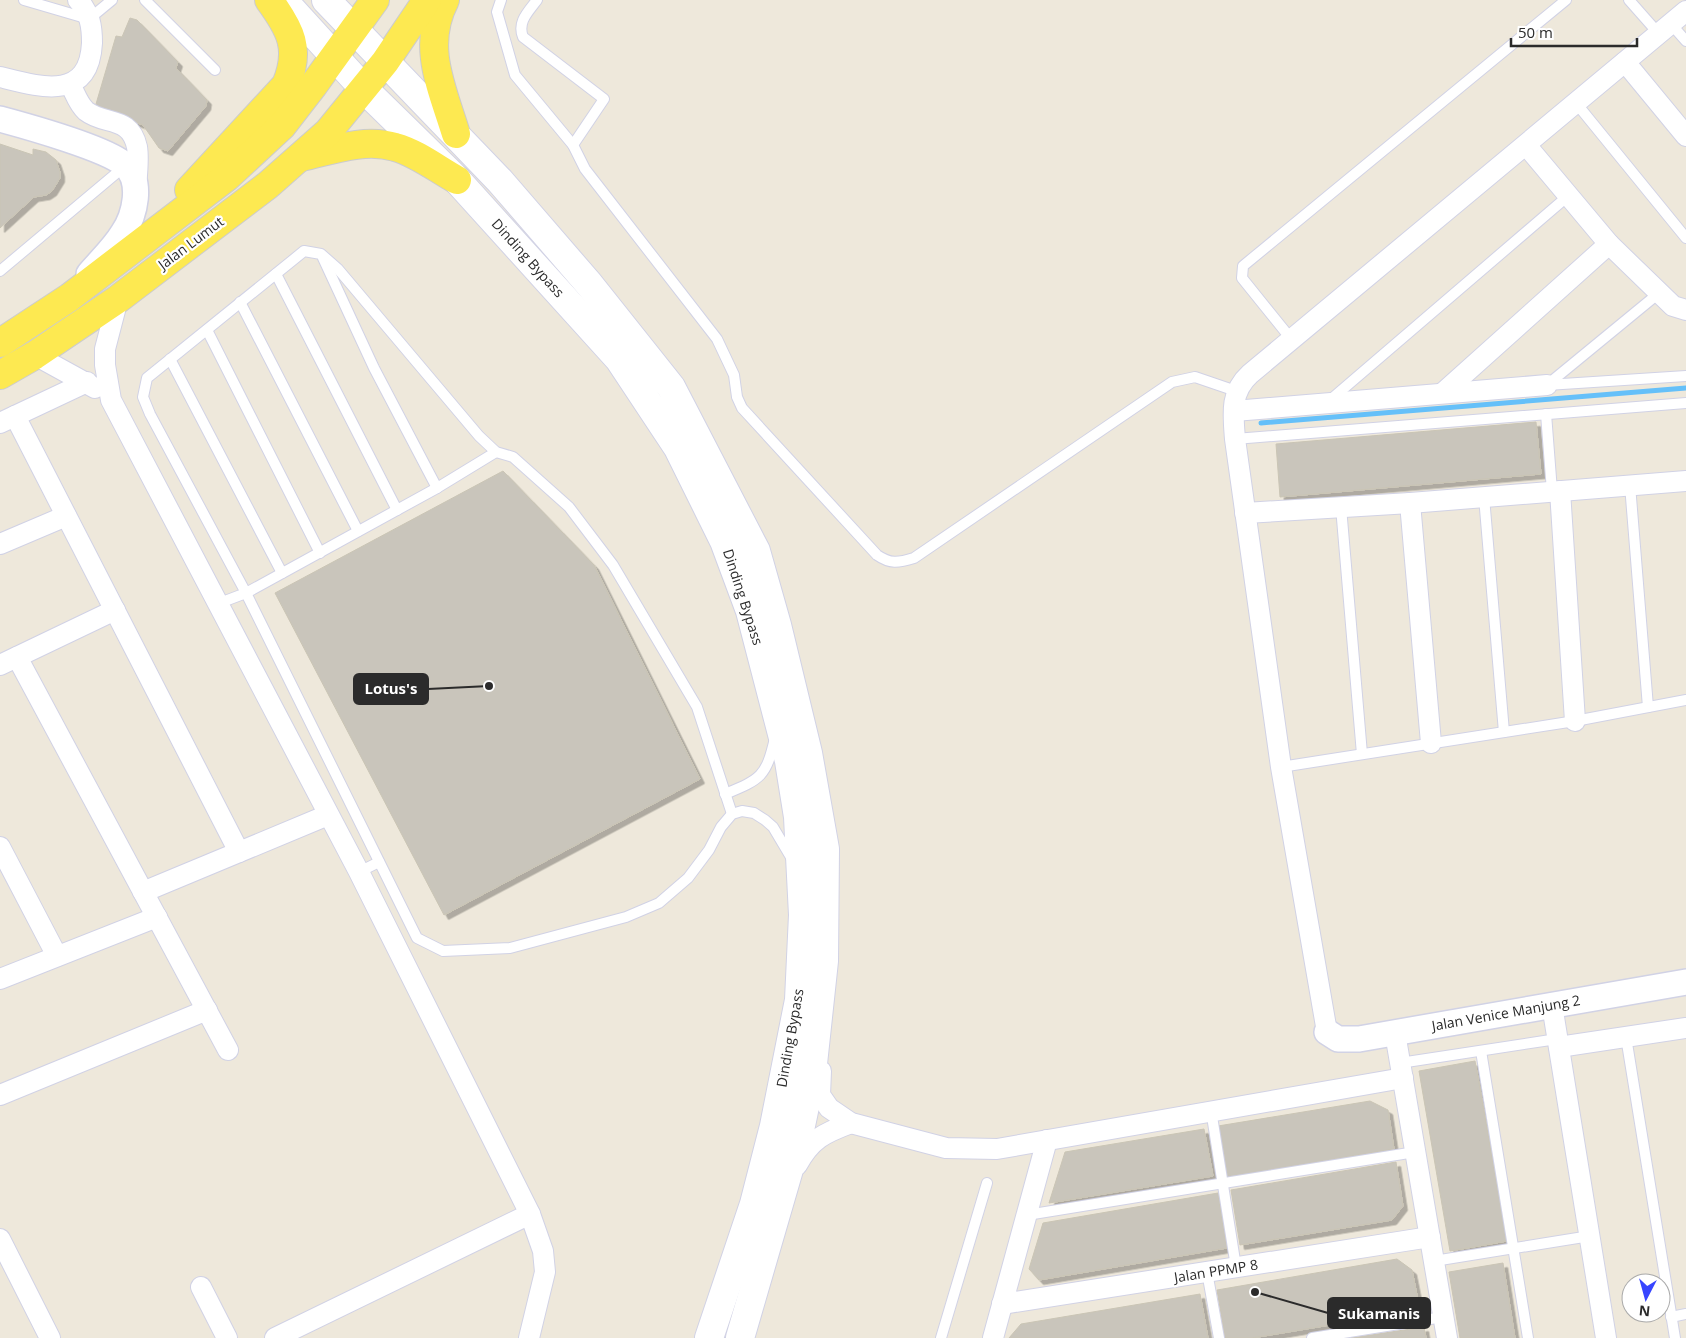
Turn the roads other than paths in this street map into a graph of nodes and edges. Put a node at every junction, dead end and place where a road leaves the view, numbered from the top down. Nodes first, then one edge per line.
1 (24, 0) edge
2 (78, 0) edge
3 (112, 0) edge
4 (145, 0) edge
5 (269, 0) edge
6 (283, 0) edge
7 (326, 0) edge
8 (375, 0) edge
9 (427, 0) edge
10 (445, 0) edge
11 (502, 0) edge
12 (537, 0) edge
13 (1566, 0) edge
14 (1629, 0) edge
15 (89, 19) junction
16 (1672, 23) edge
17 (354, 30) junction
18 (1686, 41) edge
19 (335, 56) junction
20 (385, 62) junction
21 (1625, 62) junction
22 (215, 70) dead end
23 (0, 77) edge
24 (70, 84) junction
25 (364, 89) junction
26 (1576, 103) junction
27 (0, 119) edge
28 (456, 134) junction
29 (1686, 136) edge
30 (572, 145) junction
31 (1526, 145) junction
32 (296, 158) junction
33 (131, 176) junction
34 (457, 180) junction
35 (1568, 196) junction
36 (147, 238) junction
37 (1686, 238) edge
38 (1609, 244) junction
39 (321, 254) junction
40 (0, 270) edge
41 (276, 274) junction
42 (1659, 293) junction
43 (70, 297) junction
44 (118, 299) junction
45 (240, 302) junction
46 (1686, 310) edge
47 (207, 330) junction
48 (1292, 340) junction
49 (0, 343) edge
50 (35, 355) junction
51 (170, 359) junction
52 (0, 374) edge
53 (1686, 376) edge
54 (87, 382) junction
55 (1547, 385) junction
56 (1236, 391) junction
57 (1444, 392) junction
58 (111, 400) junction
59 (1327, 403) junction
60 (1686, 403) edge
61 (1234, 411) junction
62 (1546, 414) junction
63 (8, 419) edge
64 (1235, 439) junction
65 (496, 452) junction
66 (1686, 481) edge
67 (1630, 485) junction
68 (436, 488) junction
69 (1556, 491) junction
70 (1484, 497) junction
71 (1410, 503) junction
72 (1341, 507) junction
73 (397, 510) junction
74 (1245, 513) junction
75 (66, 516) junction
76 (358, 531) junction
77 (0, 544) edge
78 (320, 553) junction
79 (282, 573) junction
80 (246, 593) junction
81 (218, 604) junction
82 (115, 610) junction
83 (8, 661) edge
84 (1686, 700) edge
85 (1648, 707) junction
86 (779, 720) junction
87 (1576, 721) junction
88 (1504, 732) junction
89 (1431, 743) junction
90 (1362, 754) junction
91 (1281, 767) junction
92 (725, 794) junction
93 (732, 814) junction
94 (328, 815) junction
95 (239, 852) junction
96 (2, 858) edge
97 (379, 862) junction
98 (359, 872) junction
99 (802, 874) junction
100 (143, 892) junction
101 (157, 917) junction
102 (58, 956) junction
103 (824, 962) junction
104 (0, 979) edge
105 (1686, 982) edge
106 (1552, 1005) junction
107 (207, 1010) junction
108 (1686, 1028) edge
109 (1327, 1032) joint
110 (1395, 1033) junction
111 (1626, 1037) junction
112 (1558, 1043) junction
113 (228, 1050) dead end
114 (1481, 1051) junction
115 (1401, 1070) junction
116 (0, 1095) edge
117 (1210, 1110) junction
118 (851, 1123) junction
119 (1047, 1140) junction
120 (1415, 1152) junction
121 (987, 1183) dead end
122 (1222, 1183) junction
123 (781, 1195) junction
124 (530, 1214) junction
125 (1027, 1215) junction
126 (1590, 1236) junction
127 (1430, 1237) junction
128 (0, 1240) edge
129 (1513, 1248) junction
130 (1434, 1261) junction
131 (1236, 1267) junction
132 (1207, 1272) junction
133 (1664, 1273) edge
134 (201, 1287) dead end
135 (1002, 1304) junction
136 (1686, 1314) edge
137 (1443, 1317) junction
138 (1671, 1317) joint
139 (50, 1338) edge
140 (226, 1338) edge
141 (275, 1338) edge
142 (529, 1338) edge
143 (709, 1338) edge
144 (740, 1338) edge
145 (941, 1338) edge
146 (993, 1338) edge
147 (1219, 1338) edge
148 (1312, 1338) edge
149 (1447, 1338) edge
150 (1528, 1338) edge
151 (1606, 1338) edge
152 (1675, 1338) edge

1 - 15 lane
2 - 15 street
3 - 15 lane
4 - 22 lane
5 - 36 main road
6 - 19 main road, Dinding Bypass
7 - 17 main road, Dinding Bypass
8 - 17 main road
9 - 20 main road, Jalan Lumut
10 - 28 main road
11 - 30 lane
12 - 30 lane
13 - 48 lane
14 - 16 lane
15 - 24 street
16 - 18 lane
16 - 21 street
17 - 19 main road
17 - 20 main road, Dinding Bypass
19 - 25 main road, Dinding Bypass
19 - 36 main road
20 - 25 main road, Jalan Lumut
20 - 28 main road, Dinding Bypass
21 - 26 street
21 - 29 street
23 - 24 street
24 - 33 street
25 - 32 main road, Jalan Lumut
25 - 34 main road, Dinding Bypass
26 - 31 street
26 - 37 lane
27 - 33 street
28 - 103 main road, Dinding Bypass
30 - 56 lane
31 - 35 street
31 - 48 street
32 - 34 main road
32 - 44 main road, Jalan Lumut
33 - 40 lane
33 - 43 street
34 - 86 main road, Dinding Bypass
35 - 38 street
35 - 59 lane
36 - 43 main road
38 - 42 street
38 - 57 street
39 - 41 lane
39 - 65 lane
39 - 68 lane
41 - 45 lane
41 - 73 lane
42 - 46 street
42 - 55 lane
43 - 49 main road
44 - 50 main road, Jalan Lumut
44 - 58 street
45 - 47 lane
45 - 76 lane
47 - 51 lane
47 - 78 lane
48 - 56 street
50 - 52 main road, Jalan Lumut
50 - 54 street
51 - 79 lane
51 - 80 lane
53 - 55 lane
54 - 58 street
54 - 63 street
55 - 57 street
56 - 61 street
57 - 59 street
58 - 81 street
59 - 61 street
60 - 62 lane
61 - 64 street
62 - 64 lane
62 - 69 lane
63 - 75 street
64 - 74 street
65 - 68 lane
65 - 92 lane
66 - 67 street
67 - 69 street
67 - 85 lane
68 - 73 lane
69 - 70 street
69 - 87 street
70 - 71 street
70 - 88 lane
71 - 72 street
71 - 89 street
72 - 74 street
72 - 90 lane
73 - 76 lane
74 - 91 street
75 - 77 street
75 - 82 street
76 - 78 lane
78 - 79 lane
79 - 80 lane
80 - 81 lane
80 - 97 lane
81 - 94 street
82 - 83 street
82 - 95 street
83 - 100 street
84 - 85 lane
85 - 87 lane
86 - 92 lane
86 - 99 main road, Dinding Bypass
87 - 88 lane
88 - 89 lane
89 - 90 lane
90 - 91 lane
91 - 109 street
92 - 93 lane
93 - 97 lane
93 - 99 lane
94 - 95 street
94 - 98 street
95 - 100 street
96 - 102 street
97 - 98 lane
98 - 124 street
99 - 143 main road, Dinding Bypass
100 - 101 street
101 - 102 street
101 - 107 street
102 - 104 street
103 - 118 street
103 - 123 main road, Dinding Bypass
105 - 106 street, Jalan Venice Manjung 2
106 - 110 street, Jalan Venice Manjung 2
106 - 112 street
107 - 113 street
107 - 116 street
108 - 111 street
109 - 110 street, Jalan Venice Manjung 2
110 - 115 street
111 - 112 street
111 - 133 lane
112 - 114 lane
112 - 126 street
114 - 115 lane
114 - 129 lane
115 - 117 street
115 - 120 street
117 - 119 street
117 - 122 lane
118 - 119 street
118 - 123 street
119 - 125 street
120 - 122 lane
120 - 127 street
121 - 145 lane
122 - 125 lane
122 - 131 lane
123 - 144 main road, Dinding Bypass
124 - 141 street
124 - 142 street
125 - 135 street
126 - 129 lane
126 - 151 street
127 - 130 street
127 - 131 street, Jalan PPMP 8
128 - 139 street
129 - 130 lane
129 - 150 lane
130 - 137 street
131 - 132 street, Jalan PPMP 8
132 - 135 street, Jalan PPMP 8
132 - 147 lane
134 - 140 street
135 - 146 street
136 - 138 lane
137 - 148 lane
137 - 149 street
138 - 152 lane

